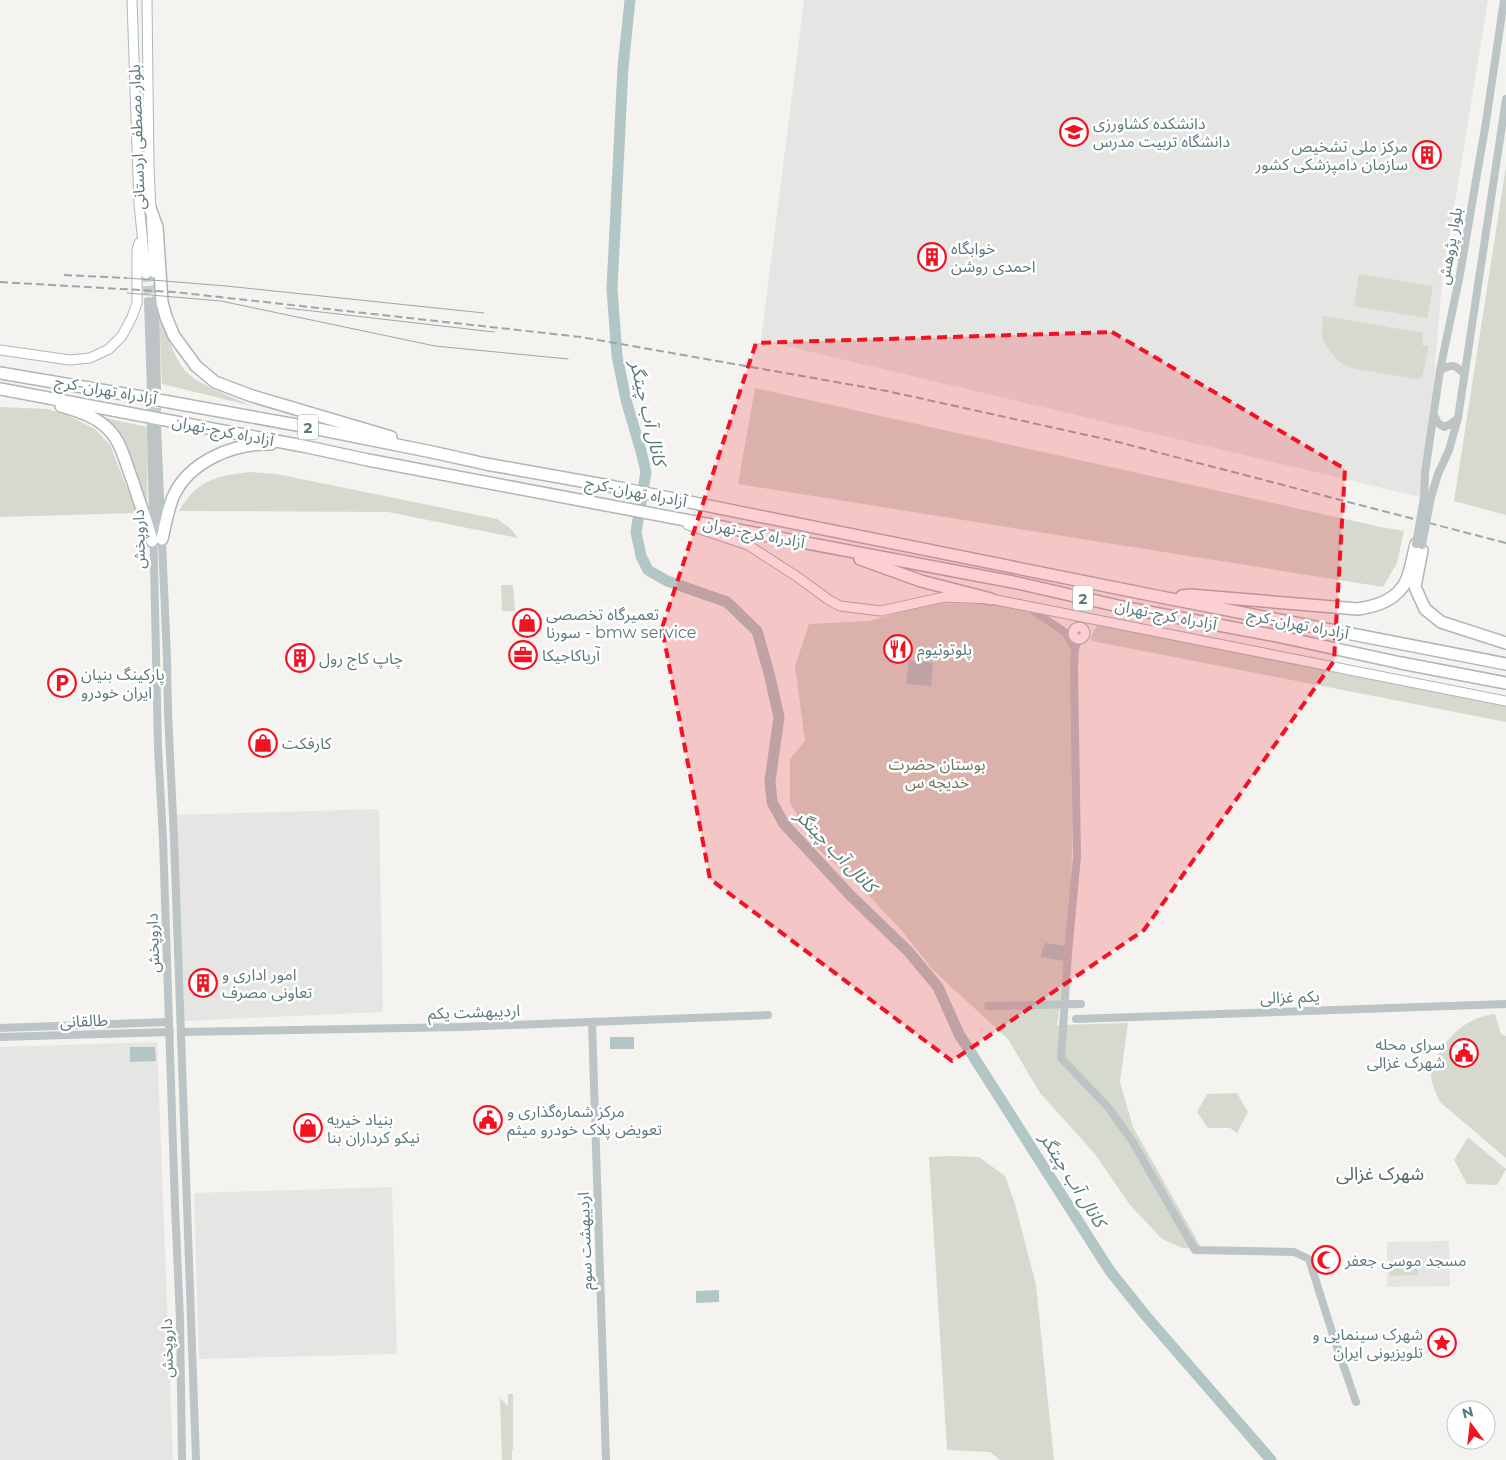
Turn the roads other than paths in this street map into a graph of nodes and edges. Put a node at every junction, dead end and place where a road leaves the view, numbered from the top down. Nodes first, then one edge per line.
1 (132, 0) edge
2 (147, 0) edge
3 (1504, 0) edge
4 (1506, 99) edge
5 (150, 208) junction
6 (142, 233) junction
7 (152, 300) tunnel mouth
8 (0, 350) edge
9 (1440, 370) junction
10 (0, 373) edge
11 (1464, 374) junction
12 (0, 389) edge
13 (154, 391) tunnel mouth
14 (21, 392) junction
15 (1434, 415) junction
16 (1458, 418) junction
17 (154, 426) tunnel mouth
18 (303, 446) junction
19 (432, 452) junction
20 (1427, 498) junction
21 (659, 515) junction
22 (157, 540) junction
23 (1419, 545) junction
24 (828, 548) junction
25 (1161, 597) junction
26 (991, 599) junction
27 (1027, 606) junction
28 (1072, 615) junction
29 (1090, 618) junction
30 (1080, 628) junction
31 (1078, 639) joint
32 (1506, 643) edge
33 (1074, 650) junction
34 (1506, 664) edge
35 (1506, 683) edge
36 (1506, 701) edge
37 (158, 748) junction
38 (170, 751) junction
39 (174, 838) junction
40 (163, 839) junction
41 (1064, 1004) junction
42 (1081, 1004) dead end
43 (1506, 1004) edge
44 (988, 1006) dead end
45 (768, 1015) dead end
46 (1076, 1019) dead end
47 (169, 1022) junction
48 (592, 1022) junction
49 (0, 1028) edge
50 (170, 1032) junction
51 (181, 1032) junction
52 (0, 1037) edge
53 (1356, 1402) dead end
54 (182, 1460) edge
55 (196, 1460) edge
56 (606, 1460) edge

1 - 6 main road, بلوار مصطفی اردستانی
2 - 5 main road, بلوار مصطفی اردستانی
3 - 9 street, بلوار پژوهش
4 - 11 street, بلوار پژوهش
5 - 6 main road, بلوار مصطفی اردستانی
5 - 19 highway
6 - 8 main road
7 - 13 street
9 - 11 street
9 - 15 street, بلوار پژوهش
10 - 19 highway, آزادراه تهران-کرج / 2
11 - 16 street, بلوار پژوهش
12 - 14 highway, آزادراه کرج-تهران / 2
14 - 18 highway, آزادراه کرج-تهران / 2
14 - 22 highway
15 - 16 street
15 - 20 street, بلوار پژوهش
16 - 20 street, بلوار پژوهش
17 - 22 street, داروپخش
18 - 21 highway, آزادراه کرج-تهران / 2
18 - 22 highway
19 - 25 highway, آزادراه تهران-کرج / 2
20 - 23 street, bridge
21 - 24 highway, آزادراه کرج-تهران / 2
21 - 26 main road
22 - 37 street, داروپخش
22 - 38 street, داروپخش
23 - 25 highway
23 - 32 highway
24 - 26 highway
24 - 35 highway, آزادراه کرج-تهران / 2
25 - 34 highway, آزادراه تهران-کرج / 2
26 - 27 main road
27 - 28 main road
27 - 33 street
28 - 29 main road
28 - 30 main road
29 - 30 main road
29 - 36 main road
30 - 31 main road
31 - 33 street
33 - 41 street
37 - 38 street
37 - 40 street, داروپخش
38 - 39 street, داروپخش
39 - 40 street
39 - 51 street, داروپخش
40 - 47 street, داروپخش
41 - 42 street
41 - 44 street
41 - 53 street
43 - 46 street, یکم غزالی
45 - 48 street, اردیبهشت یکم
47 - 49 street, طالقانی
47 - 50 street, داروپخش
48 - 51 street, اردیبهشت یکم
48 - 56 street, اردیبهشت سوم
50 - 52 street, طالقانی
50 - 54 street, داروپخش
51 - 55 street, داروپخش

